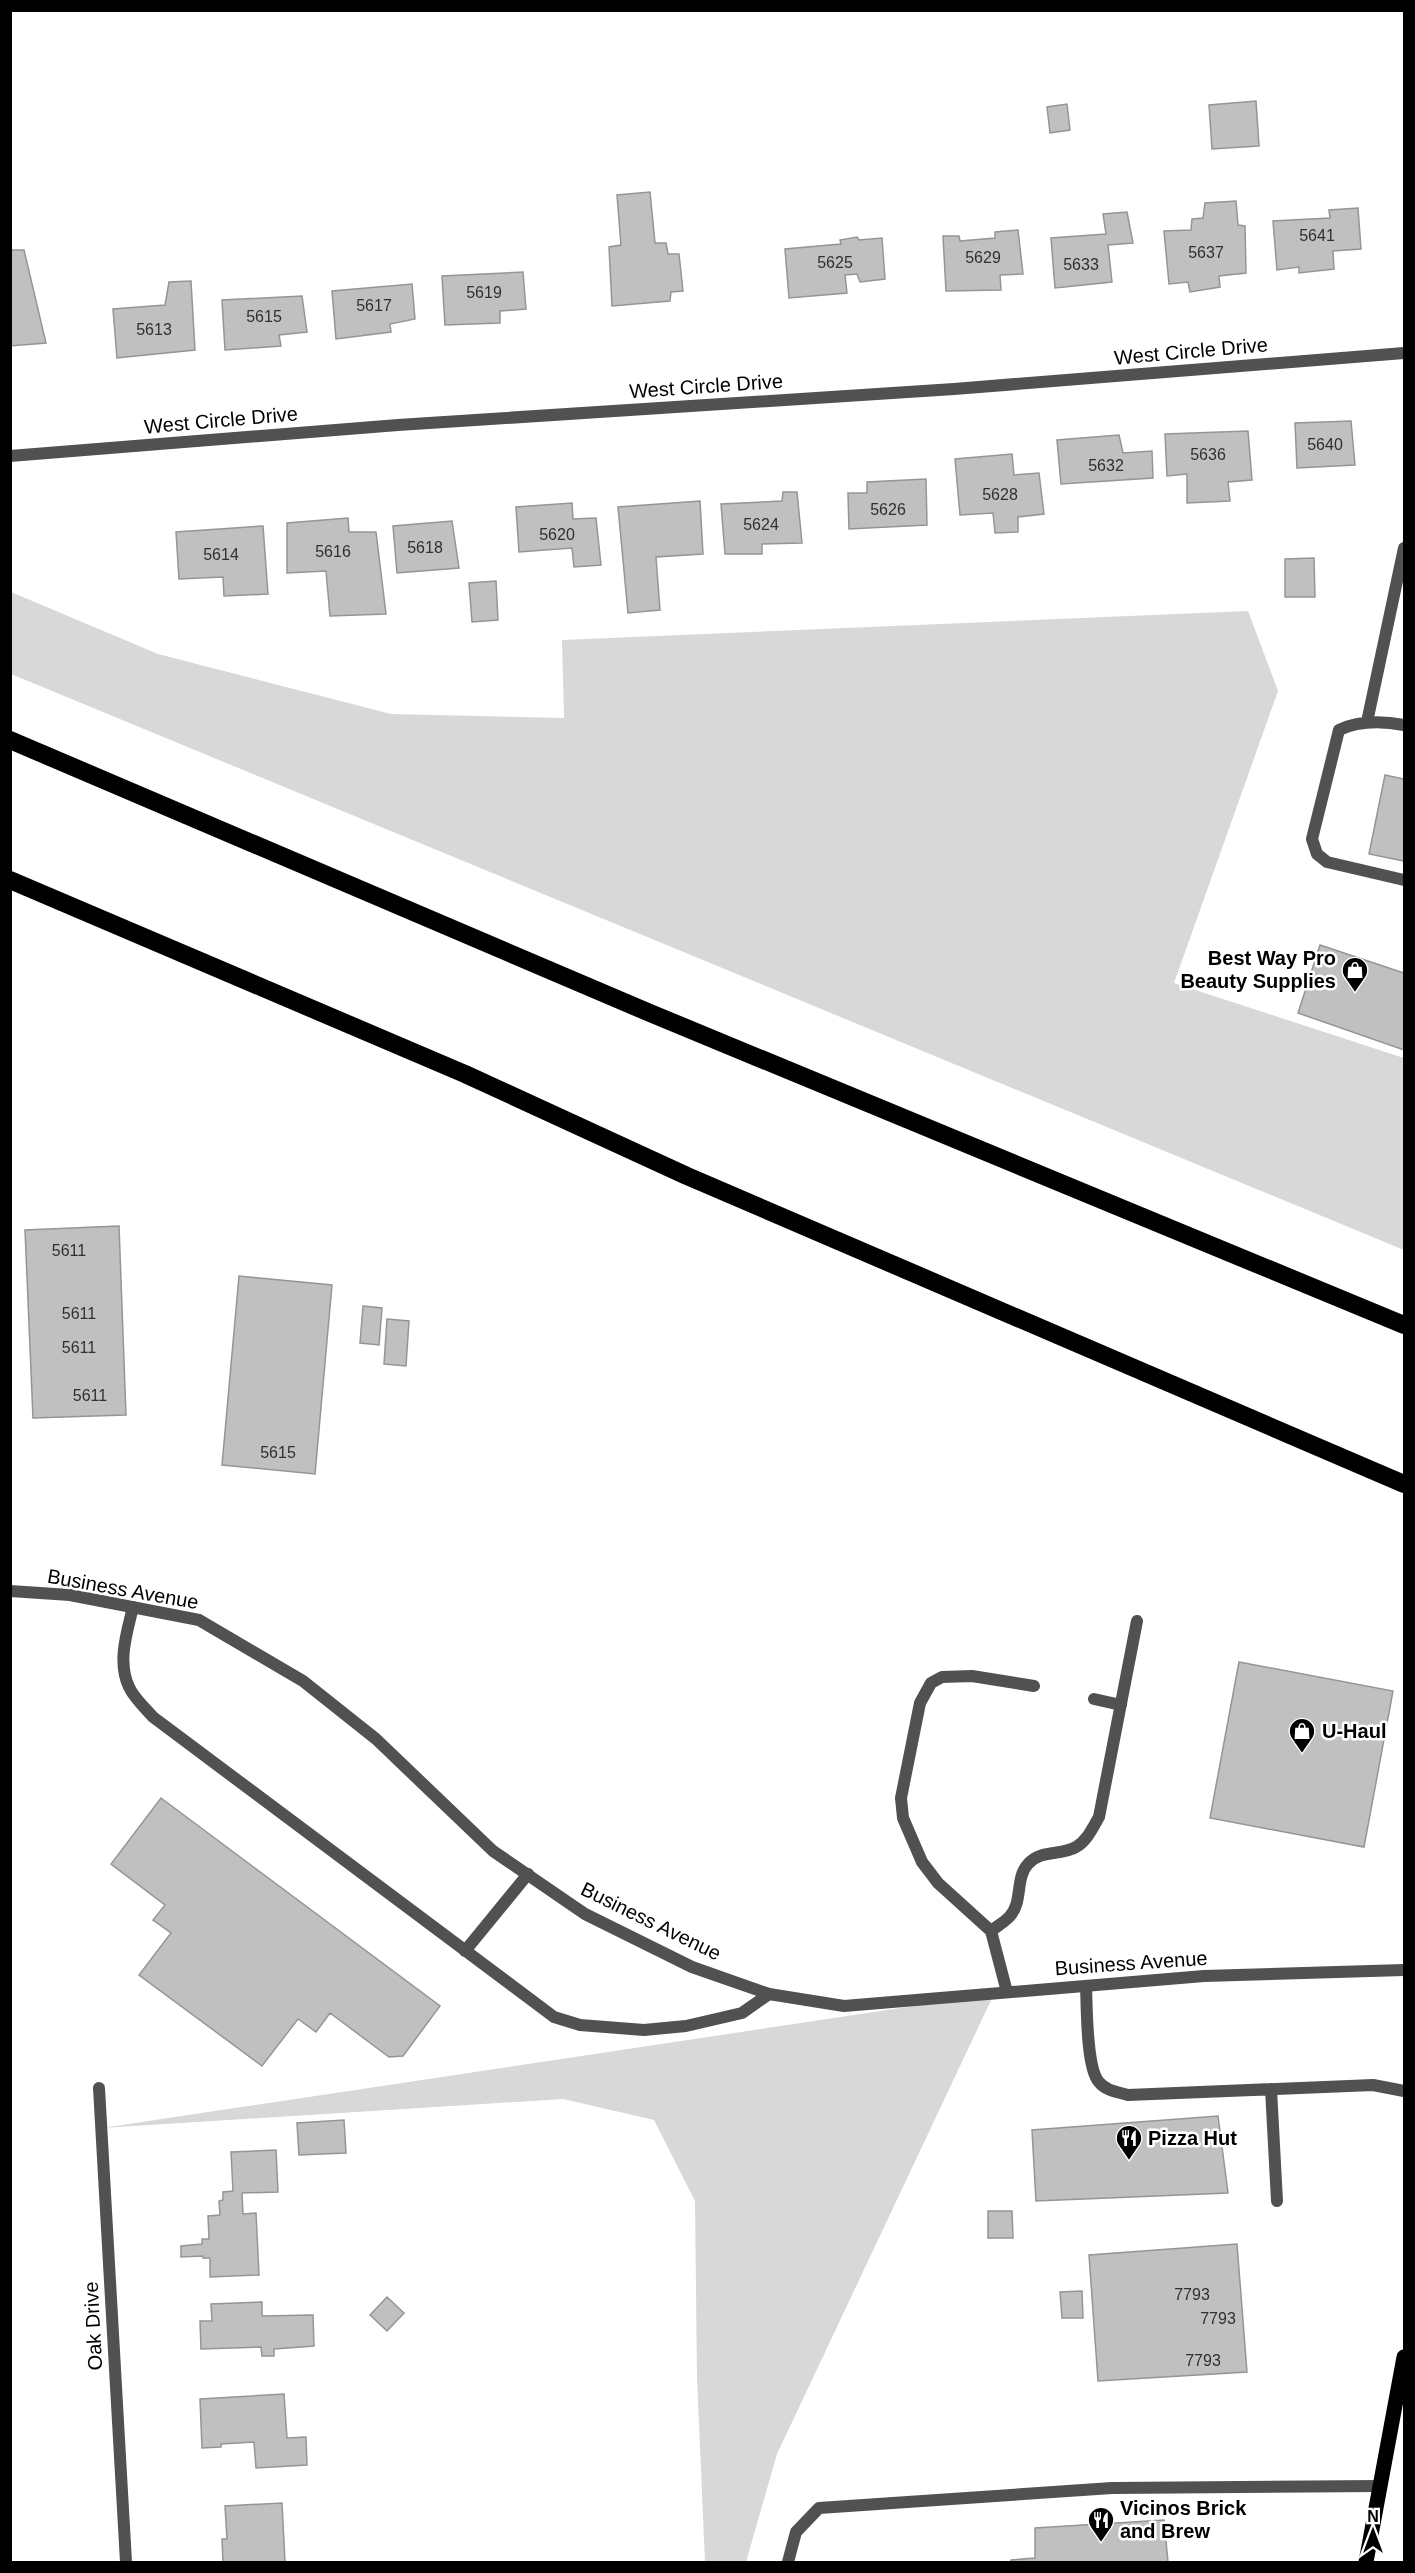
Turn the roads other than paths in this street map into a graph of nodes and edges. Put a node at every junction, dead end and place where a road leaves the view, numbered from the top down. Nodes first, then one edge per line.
1 (1404, 353) edge
2 (10, 456) edge
3 (1404, 548) edge
4 (1401, 585) edge
5 (1367, 722) junction
6 (1404, 725) edge
7 (10, 740) edge
8 (10, 880) edge
9 (1404, 880) edge
10 (1404, 1325) edge
11 (1404, 1484) edge
12 (10, 1591) edge
13 (133, 1607) junction
14 (1137, 1621) dead end
15 (1034, 1686) dead end
16 (1094, 1699) dead end
17 (1121, 1705) junction
18 (528, 1874) junction
19 (991, 1931) junction
20 (465, 1951) junction
21 (1404, 1970) edge
22 (1086, 1986) junction
23 (1007, 1992) junction
24 (769, 1994) junction
25 (99, 2088) dead end
26 (1270, 2089) junction
27 (1404, 2091) edge
28 (1277, 2201) dead end
29 (1404, 2357) edge
30 (1380, 2486) junction
31 (126, 2562) edge
32 (789, 2562) edge
33 (1366, 2562) edge

1 - 2 street, West Circle Drive
3 - 4 street
4 - 5 street
5 - 6 street
5 - 9 street
7 - 10 highway
8 - 11 highway
12 - 13 street, Business Avenue
13 - 18 street, Business Avenue
13 - 20 street
14 - 17 street
15 - 19 street
16 - 17 street
17 - 19 street
18 - 20 street
18 - 24 street, Business Avenue
19 - 23 street
20 - 24 street
21 - 22 street, Business Avenue
22 - 23 street, Business Avenue
22 - 26 street
23 - 24 street, Business Avenue
25 - 31 street, Oak Drive
26 - 27 street
26 - 28 street
29 - 30 main road
30 - 32 street
30 - 33 main road

